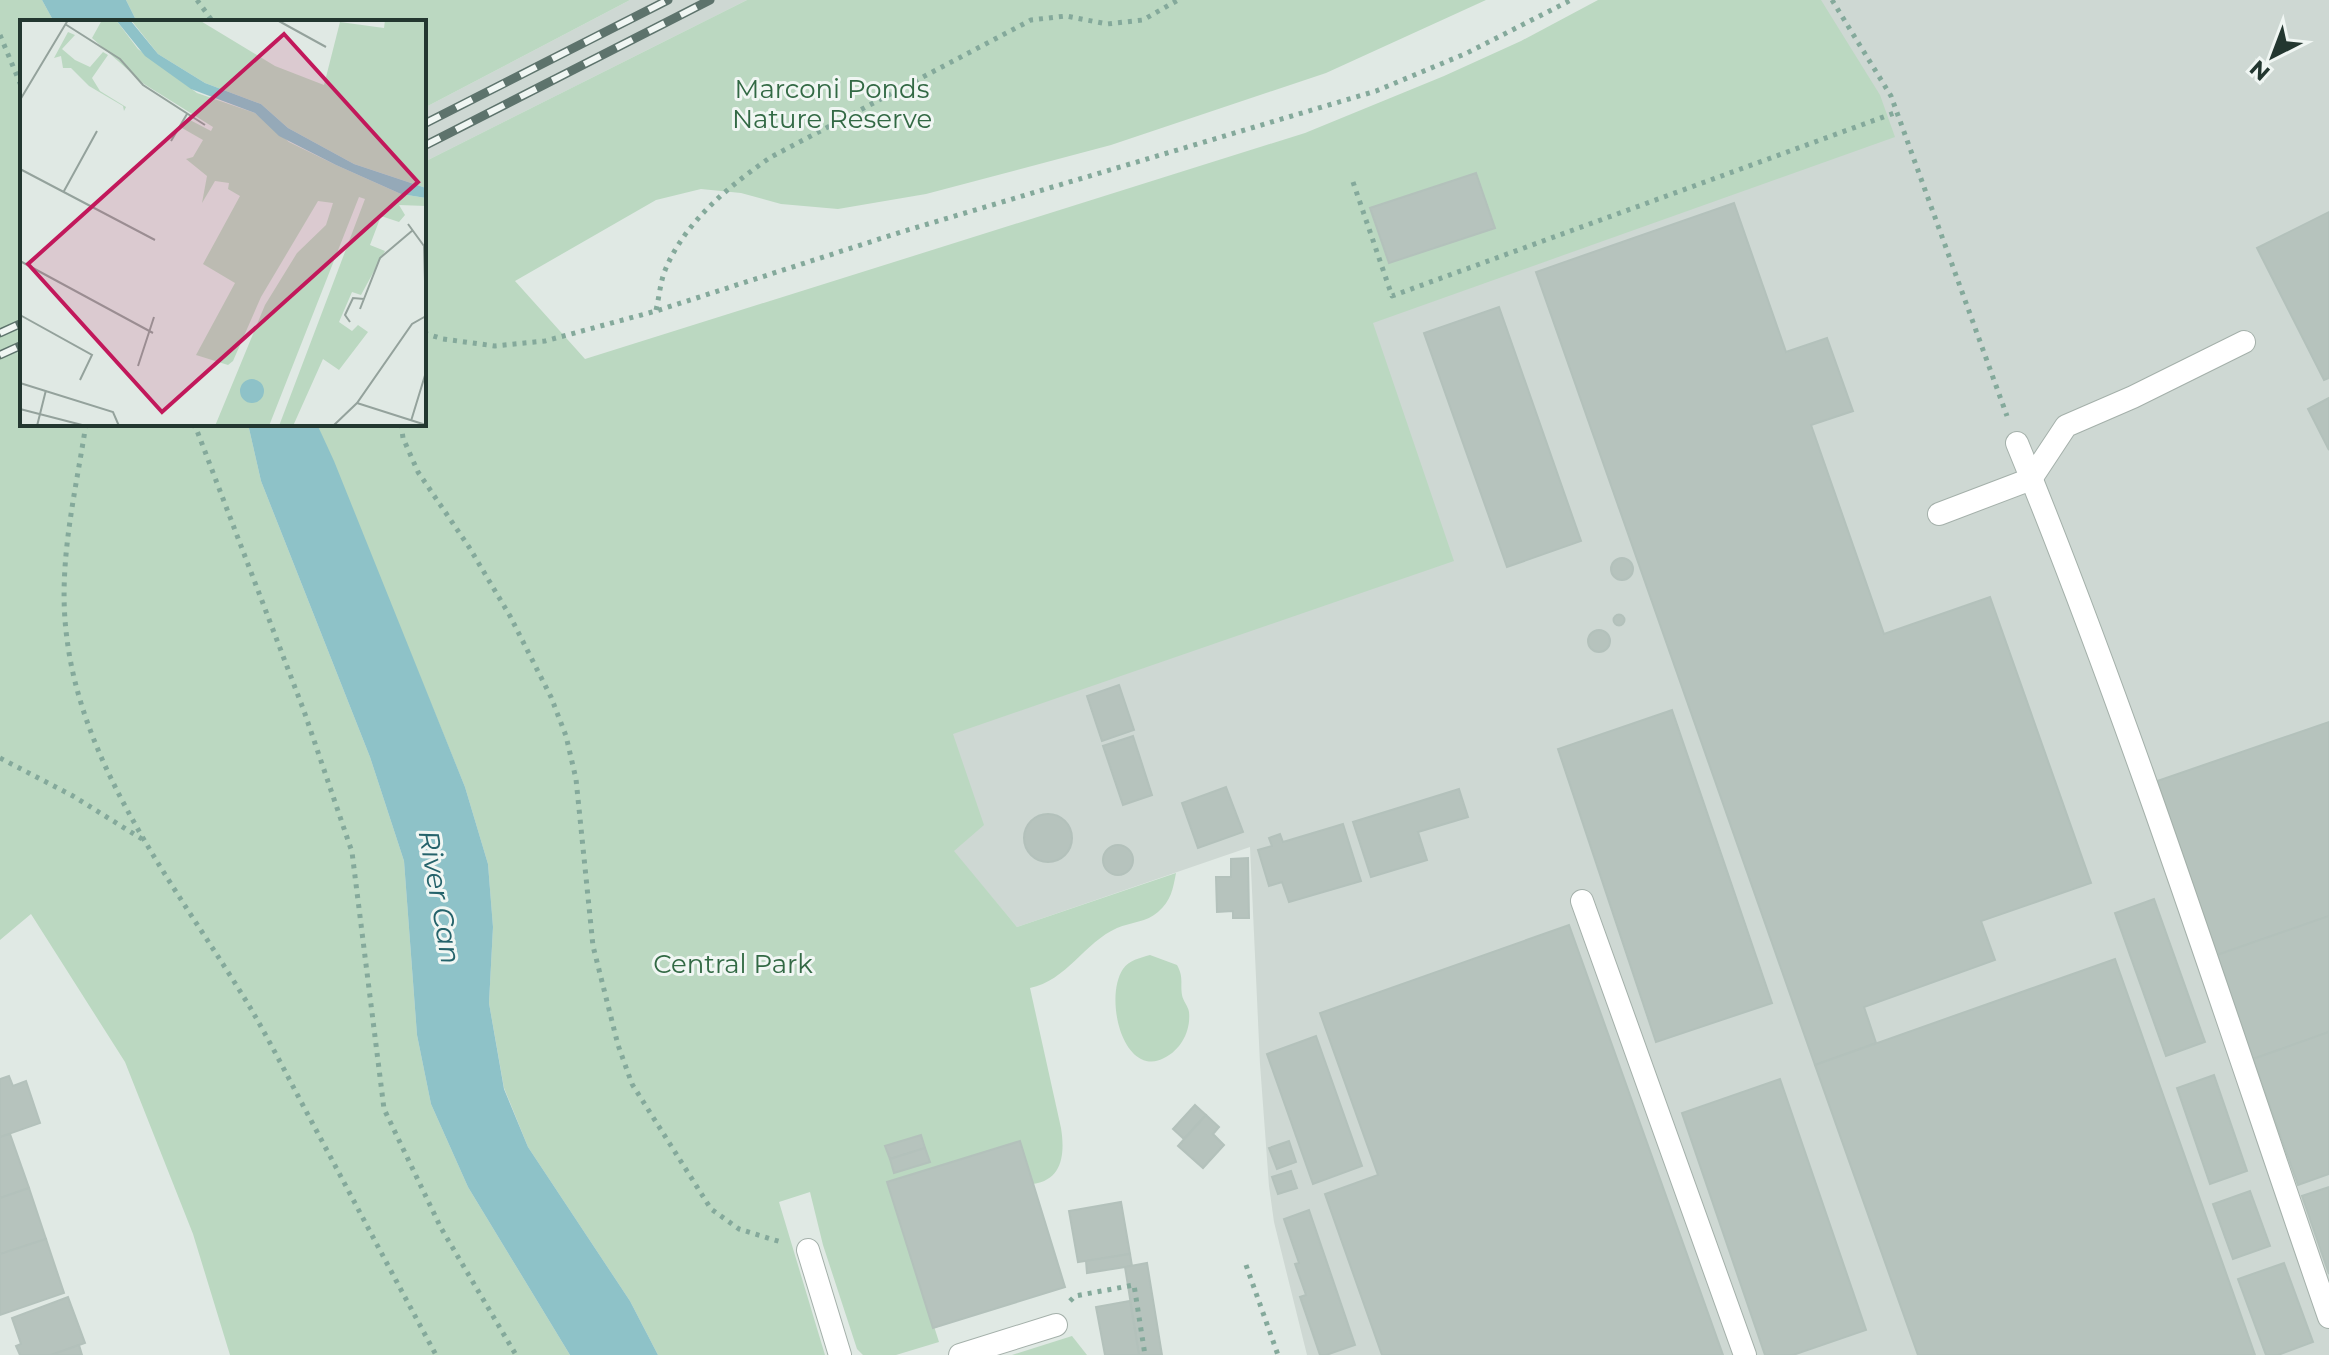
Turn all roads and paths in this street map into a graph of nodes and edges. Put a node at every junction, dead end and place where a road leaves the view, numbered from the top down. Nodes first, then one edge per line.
1 (197, 0) edge
2 (208, 0) edge
3 (1178, 0) edge
4 (1571, 0) edge
5 (1832, 0) edge
6 (206, 12) junction
7 (212, 20) edge
8 (0, 35) edge
9 (20, 83) edge
10 (1897, 112) junction
11 (1353, 182) dead end
12 (656, 311) junction
13 (426, 334) edge
14 (2244, 342) dead end
15 (86, 426) edge
16 (194, 426) edge
17 (401, 426) edge
18 (2017, 443) joint
19 (2031, 479) junction
20 (1939, 514) dead end
21 (0, 758) edge
22 (143, 840) junction
23 (1582, 901) dead end
24 (808, 1250) joint
25 (1246, 1265) dead end
26 (1084, 1295) dead end
27 (2329, 1317) edge
28 (1056, 1325) dead end
29 (436, 1355) edge
30 (516, 1355) edge
31 (840, 1355) edge
32 (960, 1355) edge
33 (1145, 1355) edge
34 (1278, 1355) edge
35 (1745, 1355) edge

1 - 6 path
2 - 6 path
3 - 12 path
4 - 12 path
5 - 10 path
6 - 7 path
8 - 9 path
10 - 11 path
10 - 18 path
12 - 13 path
14 - 19 lane
15 - 22 path
16 - 30 path
17 - 24 path
18 - 19 lane
19 - 20 lane
19 - 27 lane
21 - 22 path
22 - 29 path
23 - 35 lane
24 - 31 lane
25 - 34 path
26 - 33 path
28 - 32 lane

